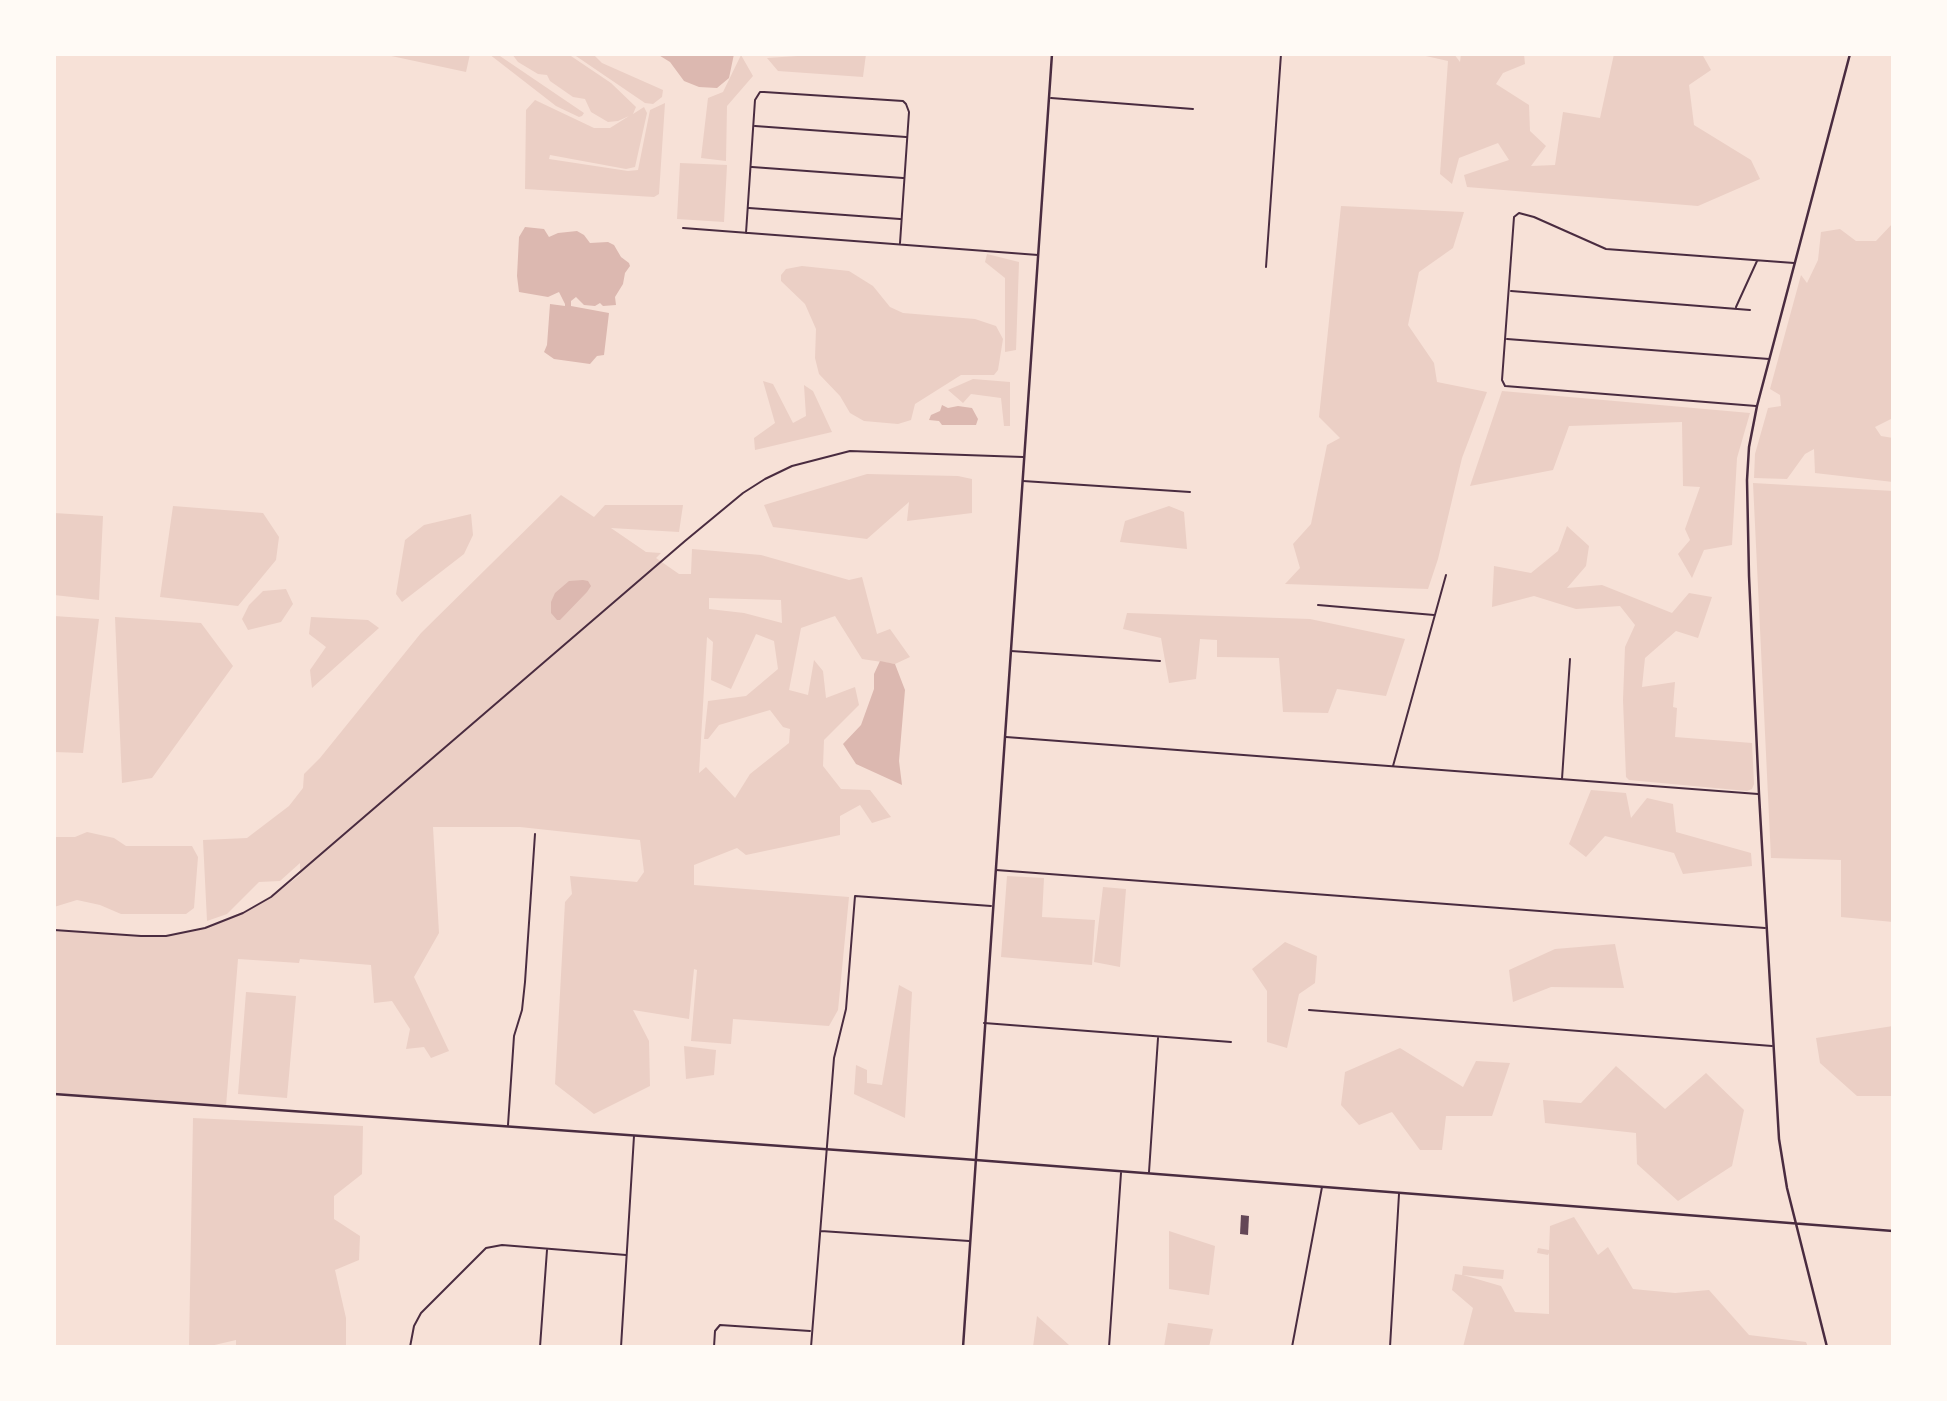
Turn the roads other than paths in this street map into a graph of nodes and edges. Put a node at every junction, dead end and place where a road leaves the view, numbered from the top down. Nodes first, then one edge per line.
1 (1052, 54) edge
2 (1281, 54) edge
3 (1850, 54) edge
4 (1049, 98) junction
5 (1193, 108) dead end
6 (753, 126) junction
7 (907, 137) junction
8 (751, 167) junction
9 (904, 178) junction
10 (748, 208) junction
11 (901, 219) junction
12 (683, 228) dead end
13 (746, 233) junction
14 (900, 243) junction
15 (1039, 255) junction
16 (1758, 261) junction
17 (1795, 264) junction
18 (1266, 267) dead end
19 (1509, 290) junction
20 (1736, 308) junction
21 (1750, 310) dead end
22 (1506, 339) junction
23 (1769, 359) junction
24 (1757, 406) junction
25 (1024, 457) junction
26 (1022, 481) junction
27 (1190, 492) dead end
28 (1446, 575) dead end
29 (1318, 605) dead end
30 (1435, 615) junction
31 (1011, 651) junction
32 (1570, 659) dead end
33 (1160, 661) dead end
34 (1005, 737) junction
35 (1393, 766) junction
36 (1562, 779) junction
37 (1759, 794) junction
38 (535, 834) dead end
39 (995, 870) junction
40 (992, 906) junction
41 (1767, 928) junction
42 (54, 930) edge
43 (1309, 1010) dead end
44 (984, 1023) junction
45 (1158, 1037) junction
46 (1231, 1042) dead end
47 (1773, 1046) junction
48 (54, 1094) edge
49 (508, 1126) junction
50 (634, 1136) junction
51 (826, 1149) junction
52 (976, 1160) junction
53 (1121, 1171) junction
54 (1149, 1173) junction
55 (1322, 1187) junction
56 (1399, 1192) junction
57 (1797, 1223) junction
58 (819, 1231) junction
59 (1893, 1231) edge
60 (970, 1241) junction
61 (547, 1249) junction
62 (626, 1255) junction
63 (812, 1331) junction
64 (410, 1347) edge
65 (540, 1347) edge
66 (621, 1347) edge
67 (713, 1347) edge
68 (811, 1347) edge
69 (963, 1347) edge
70 (1109, 1347) edge
71 (1292, 1347) edge
72 (1390, 1347) edge
73 (1827, 1347) edge

1 - 4 street
2 - 18 street
3 - 17 street
4 - 5 street
4 - 15 street
6 - 7 street
6 - 7 street
6 - 8 street
7 - 9 street
8 - 9 street
8 - 10 street
9 - 11 street
10 - 11 street
10 - 13 street
11 - 14 street
12 - 13 street
13 - 14 street
14 - 15 street
15 - 25 street
16 - 17 street
16 - 19 street
16 - 20 street
17 - 23 street
19 - 20 street
19 - 22 street
20 - 21 street
22 - 23 street
22 - 24 street
23 - 24 street
24 - 37 street
25 - 26 street
25 - 42 street
26 - 27 street
26 - 31 street
28 - 30 street
29 - 30 street
30 - 35 street
31 - 33 street
31 - 34 street
32 - 36 street
34 - 35 street
34 - 39 street
35 - 36 street
36 - 37 street
37 - 41 street
38 - 49 street
39 - 40 street
39 - 41 street
40 - 44 street
40 - 51 street
41 - 47 street
43 - 47 street
44 - 45 street
44 - 52 street
45 - 46 street
45 - 54 street
47 - 57 street
48 - 49 street
49 - 50 street
50 - 51 street
50 - 62 street
51 - 52 street
51 - 58 street
52 - 53 street
52 - 60 street
53 - 54 street
53 - 70 street
54 - 55 street
55 - 56 street
55 - 71 street
56 - 57 street
56 - 72 street
57 - 59 street
57 - 73 street
58 - 60 street
58 - 63 street
60 - 69 street
61 - 62 street
61 - 64 street
61 - 65 street
62 - 66 street
63 - 67 street
63 - 68 street

